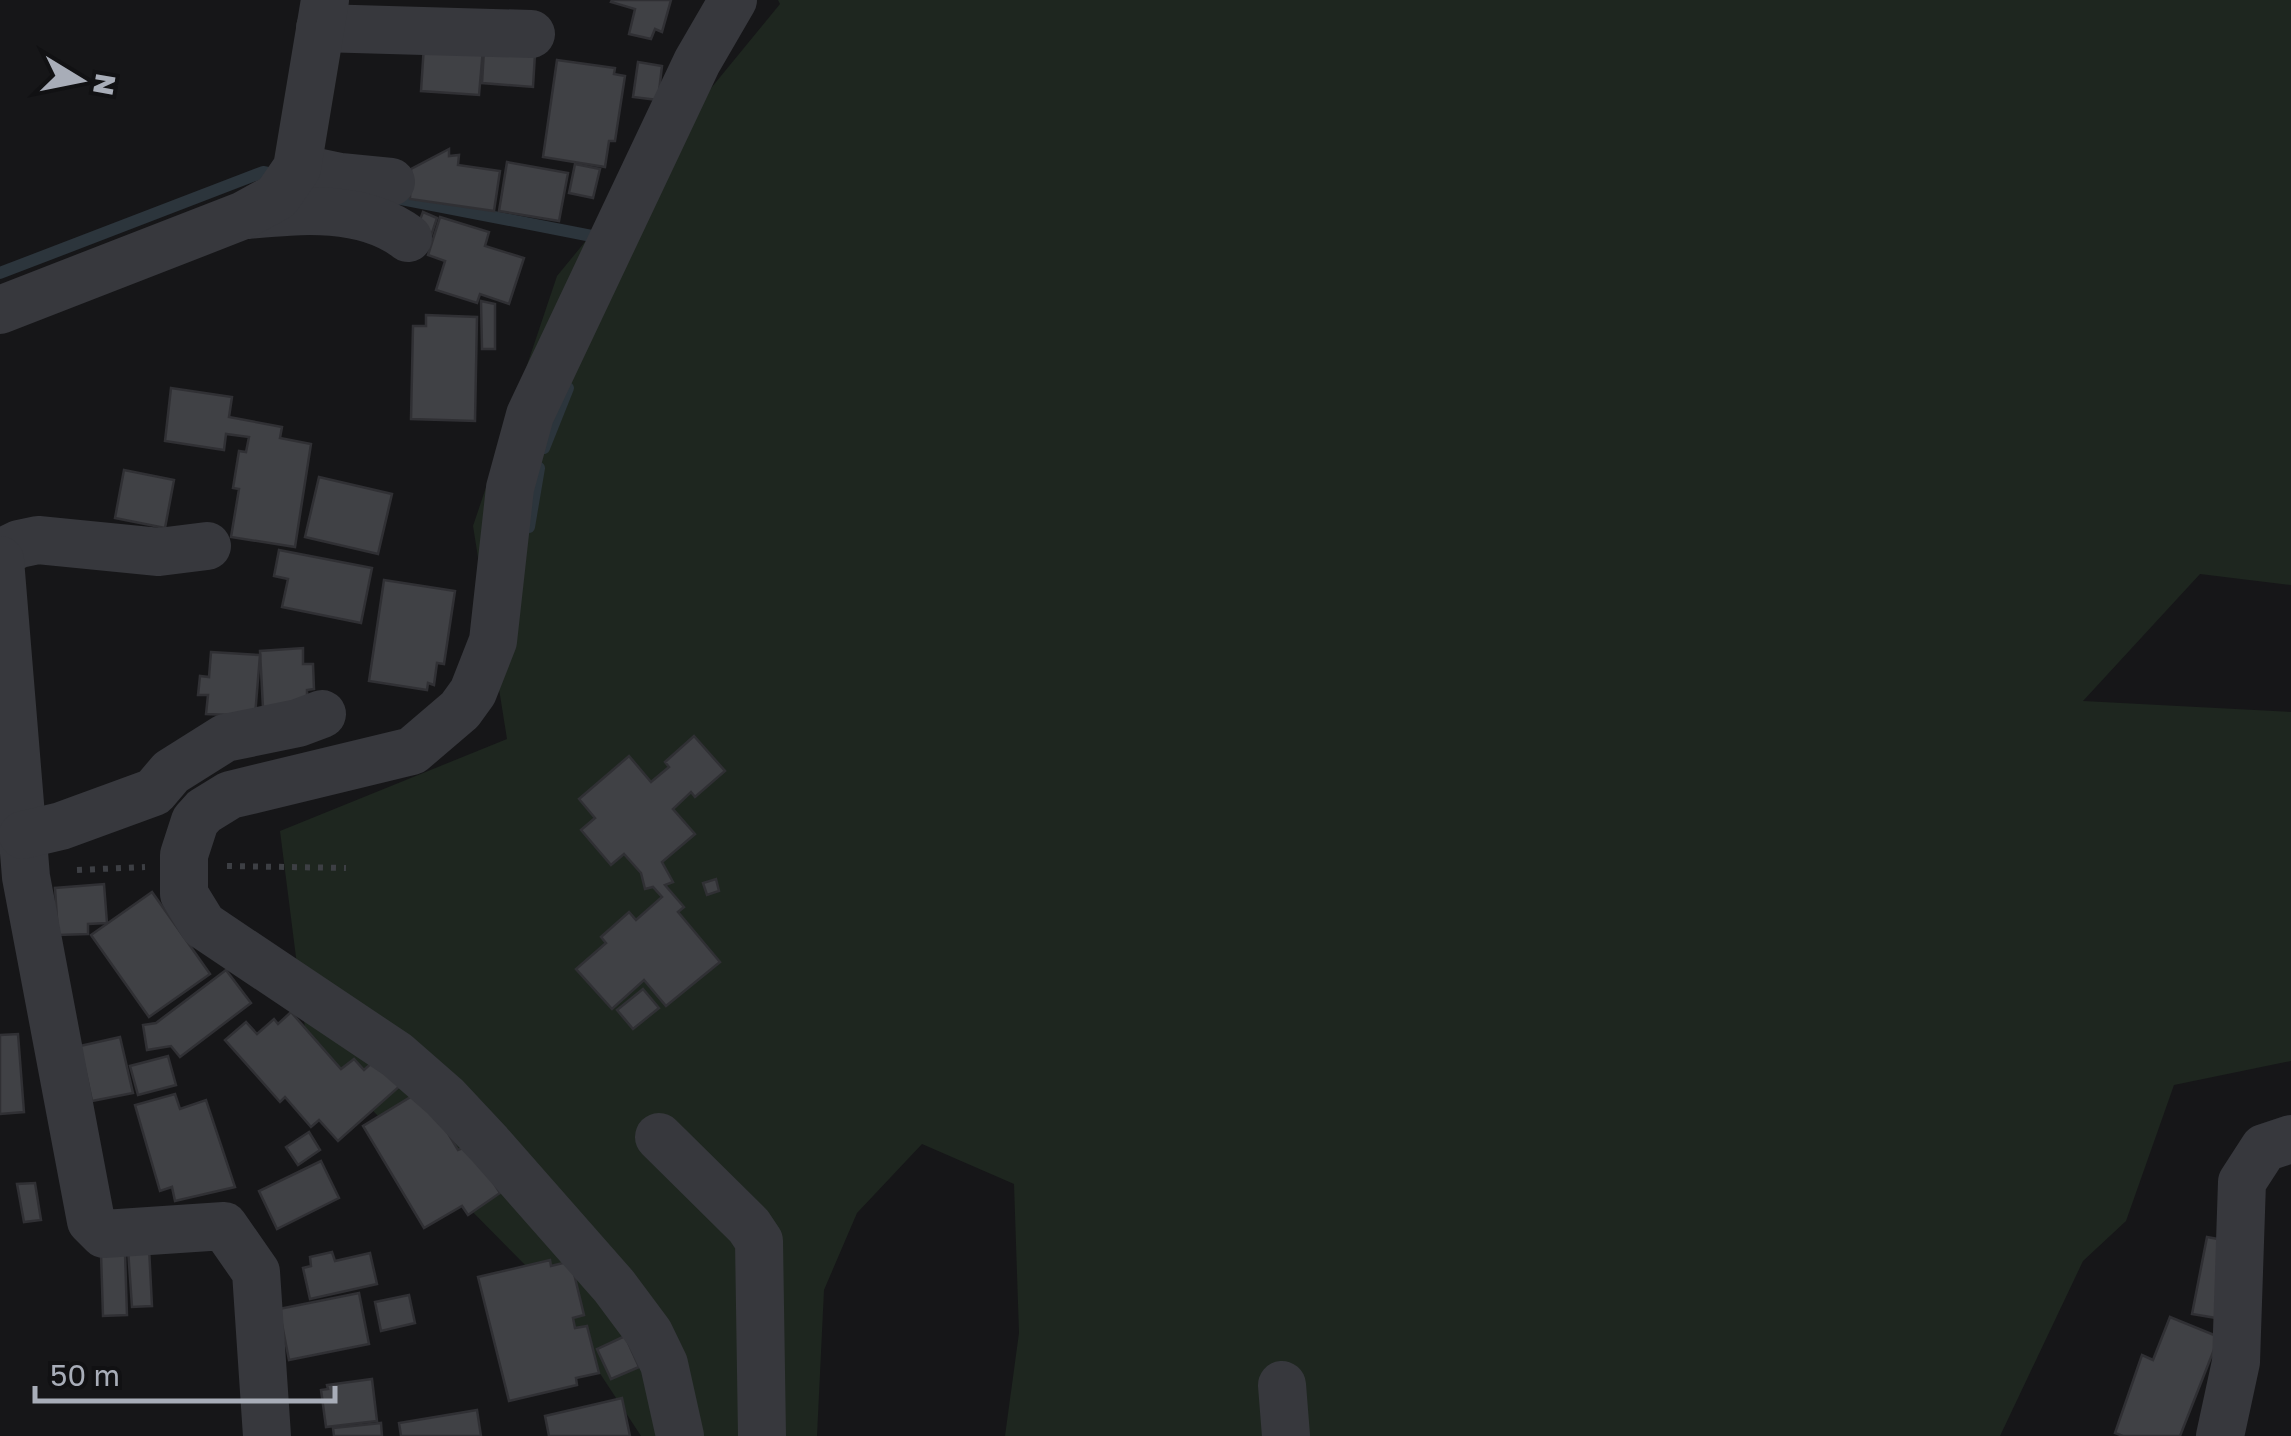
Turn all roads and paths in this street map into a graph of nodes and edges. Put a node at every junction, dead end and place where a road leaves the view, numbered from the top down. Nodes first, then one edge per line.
1 (732, 0) edge
2 (322, 14) edge
3 (531, 34) dead end
4 (296, 168) junction
5 (391, 182) dead end
6 (244, 215) junction
7 (408, 238) dead end
8 (0, 310) edge
9 (207, 546) dead end
10 (0, 557) edge
11 (322, 714) dead end
12 (16, 863) edge
13 (660, 1138) dead end
14 (2291, 1138) edge
15 (1282, 1386) dead end
16 (267, 1436) edge
17 (680, 1436) edge
18 (762, 1436) edge
19 (1286, 1436) edge
20 (2220, 1436) edge

1 - 17 street
2 - 3 street
2 - 4 street
4 - 5 street
4 - 6 street
6 - 7 street
6 - 8 street
9 - 10 street
10 - 12 street
11 - 12 street
12 - 16 street
13 - 18 street
14 - 20 street
15 - 19 street

